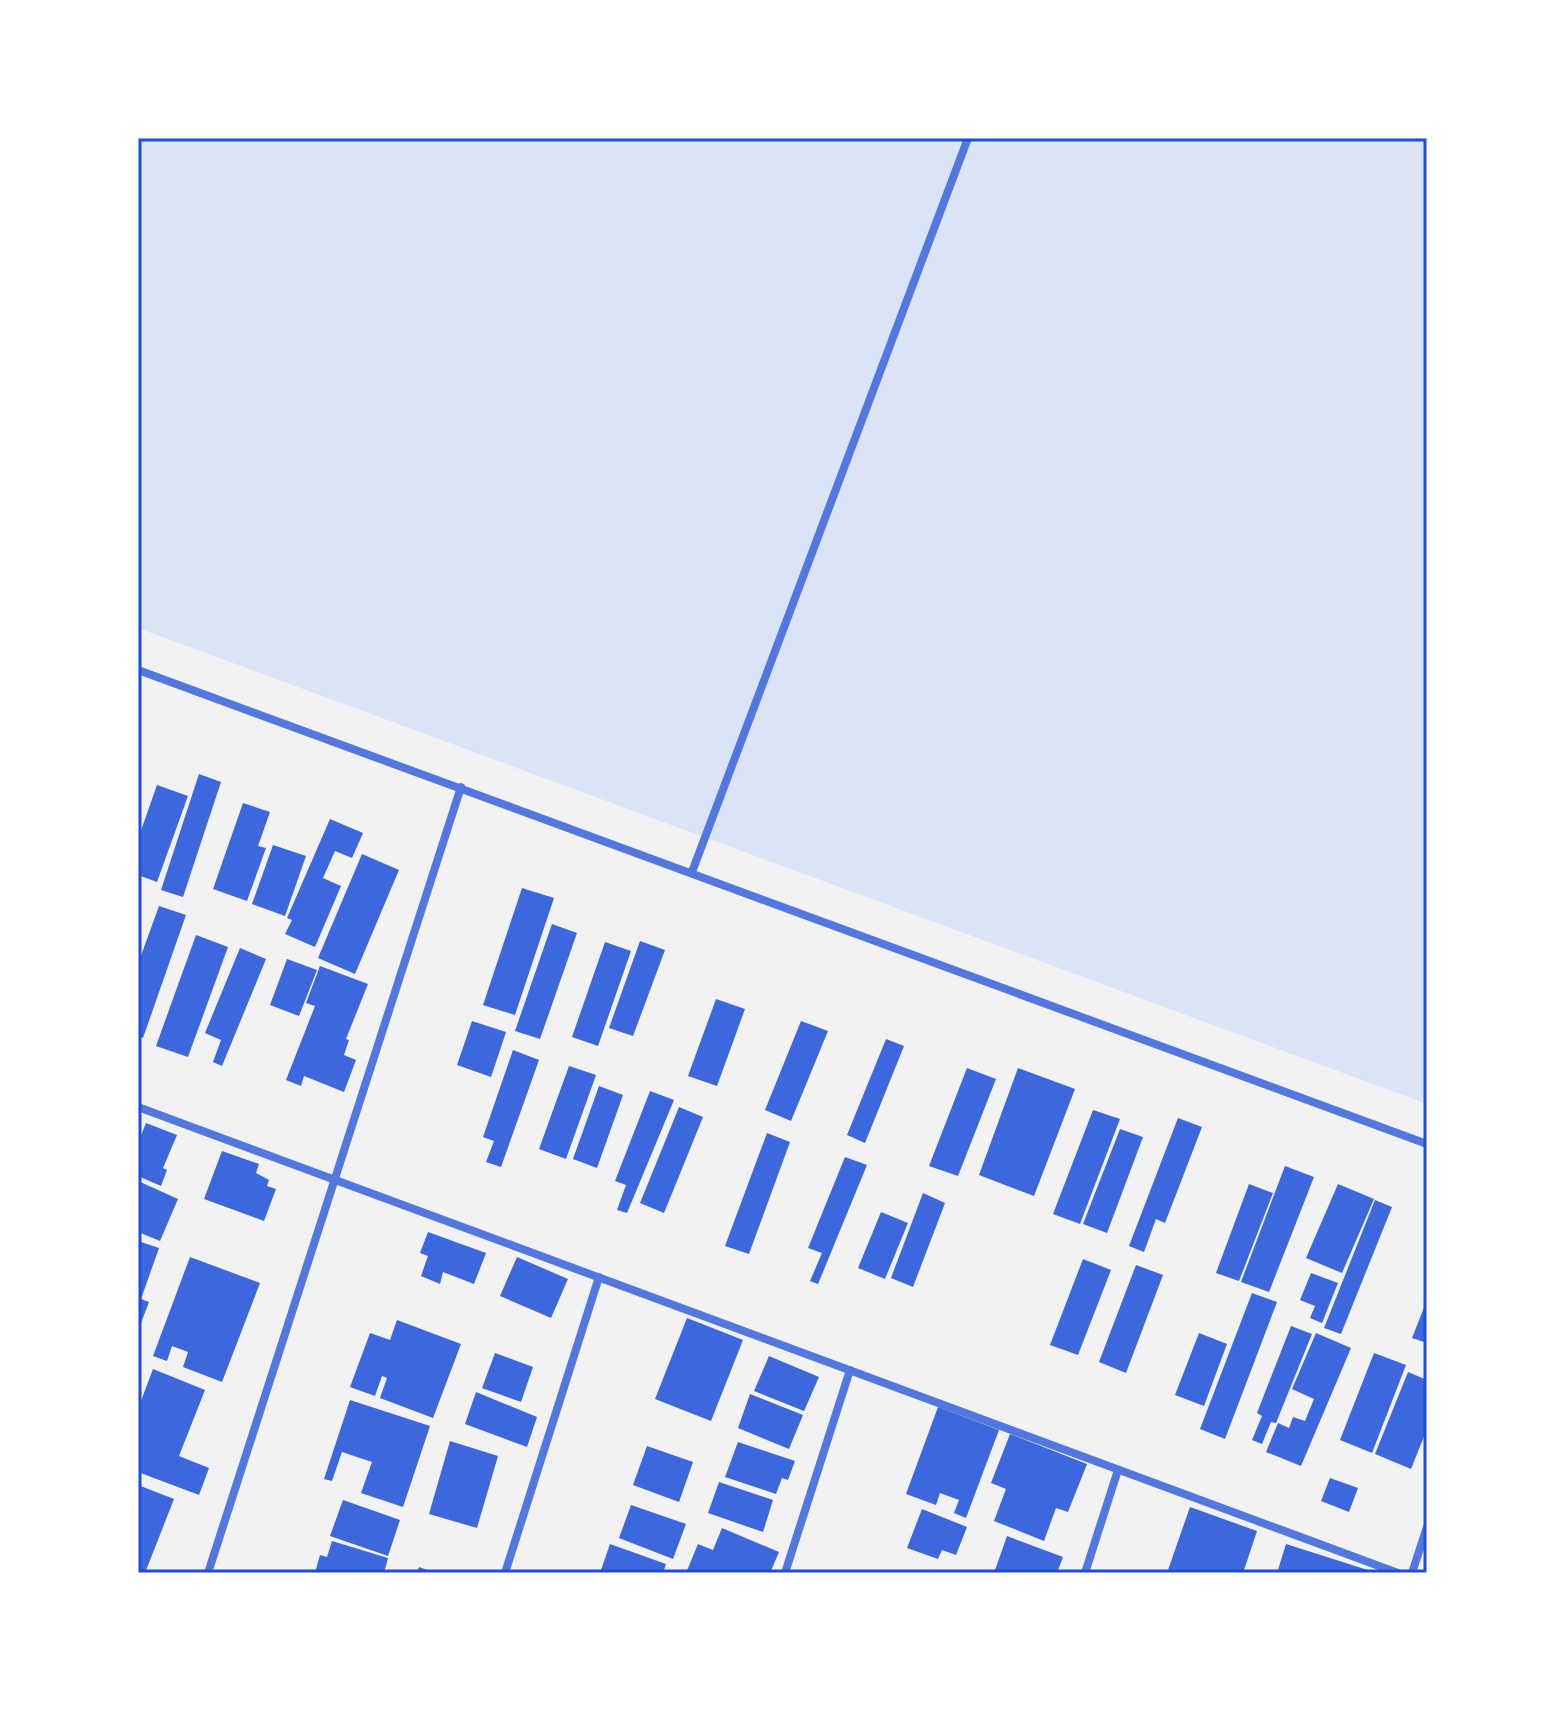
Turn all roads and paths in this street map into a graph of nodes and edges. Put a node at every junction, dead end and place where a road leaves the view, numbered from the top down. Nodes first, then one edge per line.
1 (968, 138) edge
2 (138, 670) edge
3 (461, 787) junction
4 (692, 872) junction
5 (138, 1107) edge
6 (1427, 1144) edge
7 (335, 1179) junction
8 (599, 1277) junction
9 (850, 1370) junction
10 (1118, 1470) junction
11 (1427, 1527) edge
12 (208, 1573) edge
13 (505, 1573) edge
14 (785, 1573) edge
15 (1085, 1573) edge
16 (1398, 1573) edge
17 (1412, 1573) edge

1 - 4 street
2 - 3 street
3 - 4 street
3 - 7 street
4 - 6 street
5 - 7 street
7 - 8 street
7 - 12 street
8 - 9 street
8 - 13 street
9 - 10 street
9 - 14 street
10 - 15 street
10 - 16 street
11 - 17 street

